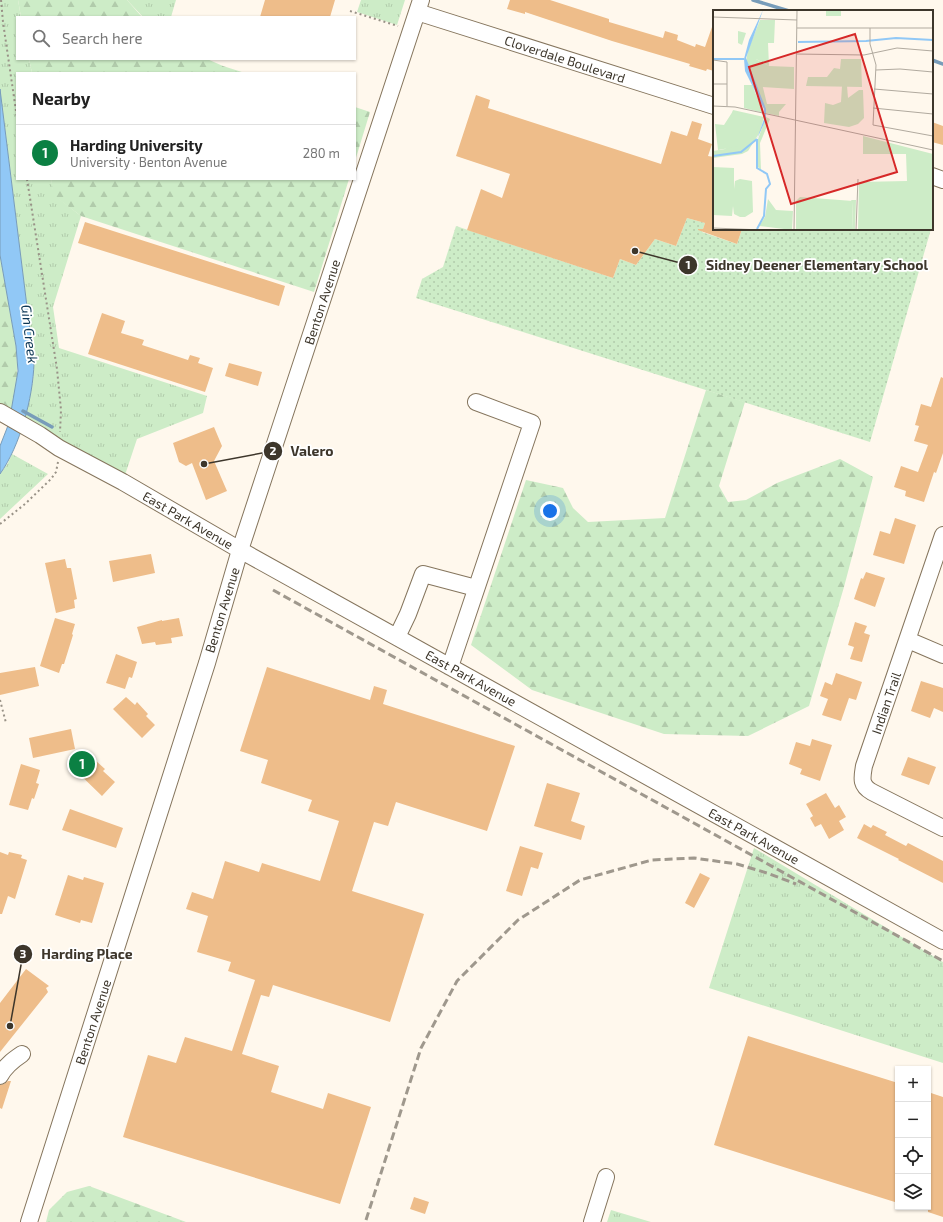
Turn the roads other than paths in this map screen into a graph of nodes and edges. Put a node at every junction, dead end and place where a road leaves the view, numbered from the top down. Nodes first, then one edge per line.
1 (419, 6) edge
2 (713, 106) edge
3 (933, 176) edge
4 (943, 180) edge
5 (476, 402) dead end
6 (0, 412) edge
7 (943, 535) edge
8 (240, 550) junction
9 (476, 588) junction
10 (397, 637) junction
11 (908, 640) junction
12 (943, 655) edge
13 (450, 667) junction
14 (943, 828) edge
15 (943, 941) edge
16 (22, 1054) dead end
17 (0, 1076) edge
18 (606, 1177) dead end
19 (29, 1222) edge
20 (592, 1222) edge

1 - 2 street, Cloverdale Boulevard
1 - 8 street, Benton Avenue
3 - 4 street
5 - 9 street
6 - 8 street, East Park Avenue
7 - 11 street, Indian Trail
8 - 10 street, East Park Avenue
8 - 19 street, Benton Avenue
9 - 10 street
9 - 13 street
10 - 13 street, East Park Avenue
11 - 12 street
11 - 14 street, Indian Trail
13 - 15 street, East Park Avenue
16 - 17 street
18 - 20 street

